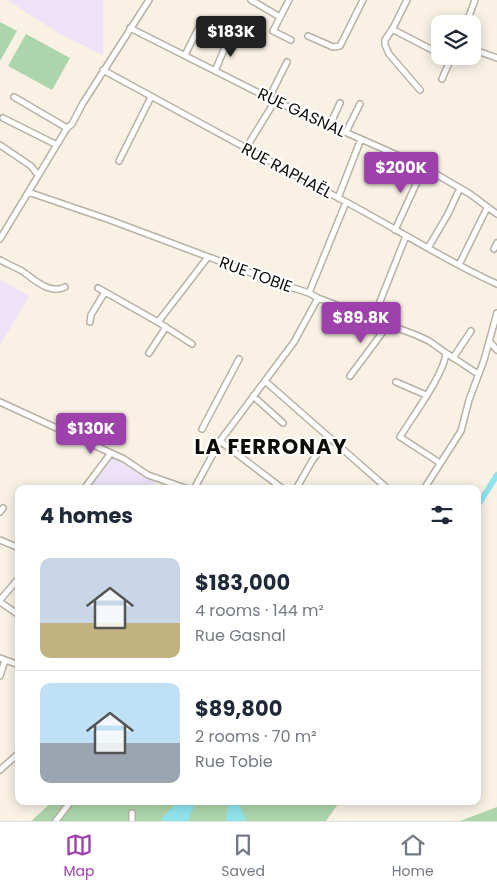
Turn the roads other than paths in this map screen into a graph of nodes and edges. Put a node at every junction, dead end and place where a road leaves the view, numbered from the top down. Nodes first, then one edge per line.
1 (148, 0) edge
2 (251, 0) edge
3 (290, 0) edge
4 (363, 0) edge
5 (407, 0) edge
6 (474, 0) edge
7 (469, 15) edge
8 (280, 17) junction
9 (200, 23) dead end
10 (130, 28) junction
11 (392, 30) junction
12 (308, 36) dead end
13 (229, 38) dead end
14 (291, 40) dead end
15 (431, 50) edge
16 (481, 52) edge
17 (185, 56) junction
18 (497, 58) edge
19 (287, 62) dead end
20 (448, 65) edge
21 (103, 70) junction
22 (215, 71) junction
23 (442, 79) dead end
24 (420, 90) dead end
25 (14, 97) dead end
26 (152, 97) junction
27 (269, 98) junction
28 (275, 101) junction
29 (340, 103) dead end
30 (360, 104) dead end
31 (3, 118) dead end
32 (330, 126) junction
33 (67, 128) junction
34 (346, 132) junction
35 (361, 139) junction
36 (0, 145) edge
37 (57, 145) junction
38 (246, 148) junction
39 (119, 161) dead end
40 (424, 167) junction
41 (38, 175) junction
42 (460, 188) junction
43 (28, 192) junction
44 (338, 198) junction
45 (346, 202) junction
46 (487, 208) junction
47 (497, 214) edge
48 (395, 230) junction
49 (406, 236) junction
50 (0, 239) edge
51 (497, 242) edge
52 (428, 248) junction
53 (494, 249) dead end
54 (208, 257) junction
55 (0, 260) edge
56 (459, 265) junction
57 (497, 284) edge
58 (65, 287) dead end
59 (98, 288) dead end
60 (105, 292) junction
61 (309, 293) junction
62 (318, 298) junction
63 (497, 313) edge
64 (373, 319) junction
65 (90, 322) dead end
66 (158, 322) junction
67 (388, 324) junction
68 (166, 327) junction
69 (472, 331) dead end
70 (490, 342) junction
71 (192, 344) dead end
72 (497, 350) edge
73 (149, 353) dead end
74 (446, 354) junction
75 (453, 358) junction
76 (239, 359) dead end
77 (478, 374) junction
78 (350, 376) dead end
79 (265, 381) junction
80 (396, 382) dead end
81 (426, 395) junction
82 (253, 396) junction
83 (0, 402) edge
84 (283, 423) dead end
85 (202, 429) dead end
86 (329, 438) junction
87 (220, 441) junction
88 (111, 452) junction
89 (437, 461) dead end
90 (87, 485) edge
91 (177, 485) edge
92 (196, 485) edge
93 (278, 485) edge
94 (298, 485) edge
95 (383, 485) edge
96 (427, 485) edge
97 (0, 540) edge
98 (15, 546) edge
99 (15, 582) edge
100 (2, 593) edge
101 (0, 601) edge
102 (15, 612) edge
103 (2, 659) edge
104 (15, 664) edge
105 (0, 676) edge
106 (15, 757) edge
107 (0, 770) edge
108 (68, 805) edge
109 (132, 813) dead end
110 (56, 821) edge
111 (132, 821) edge

1 - 10 street
2 - 8 street
3 - 8 street
4 - 12 street
5 - 11 street
6 - 7 street
8 - 14 street
9 - 17 street
10 - 17 street, RUE GASNAL
10 - 21 street
11 - 15 street
11 - 24 street
13 - 22 street
16 - 18 street
17 - 22 street, RUE GASNAL
19 - 27 street
20 - 23 street
21 - 26 street, RUE RAPHAËL
21 - 33 street
22 - 27 street, RUE GASNAL
25 - 33 street
26 - 38 street, RUE RAPHAËL
26 - 39 street
27 - 28 street, RUE GASNAL
28 - 32 street, RUE GASNAL
28 - 38 street
29 - 32 street
30 - 34 street
31 - 37 street
32 - 34 street, RUE GASNAL
33 - 37 street
34 - 35 street, RUE GASNAL
35 - 40 street, RUE GASNAL
35 - 44 street
36 - 41 street
37 - 41 street
38 - 44 street, RUE RAPHAËL
40 - 42 street, RUE GASNAL
40 - 48 street
41 - 43 street
42 - 46 street, RUE GASNAL
42 - 52 street
43 - 50 street
43 - 54 street, RUE TOBIE
44 - 45 street, RUE RAPHAËL
45 - 48 street, RUE RAPHAËL
45 - 61 street
46 - 47 street, RUE GASNAL
46 - 56 street
48 - 49 street, RUE RAPHAËL
49 - 52 street, RUE RAPHAËL
49 - 64 street
51 - 53 street
52 - 56 street, RUE RAPHAËL
54 - 61 street, RUE TOBIE
54 - 66 street
55 - 58 street
56 - 57 street, RUE RAPHAËL
59 - 60 street
60 - 65 street
60 - 66 street
61 - 62 street, RUE TOBIE
62 - 64 street, RUE TOBIE
62 - 79 street
63 - 70 street
64 - 67 street, RUE TOBIE
66 - 68 street
67 - 74 street, RUE TOBIE
67 - 78 street
68 - 71 street
68 - 73 street
69 - 75 street
70 - 72 street
70 - 77 street
74 - 75 street, RUE TOBIE
74 - 81 street
75 - 77 street, RUE TOBIE
76 - 85 street
77 - 96 street
79 - 82 street
79 - 86 street
80 - 81 street
81 - 89 street
82 - 84 street
82 - 87 street
83 - 88 street
86 - 94 street
86 - 95 street
87 - 92 street
87 - 93 street
88 - 90 street
88 - 91 street
97 - 98 street
99 - 100 street
100 - 101 street
101 - 102 street
103 - 104 street
103 - 105 street
106 - 107 street
108 - 110 street
109 - 111 street

